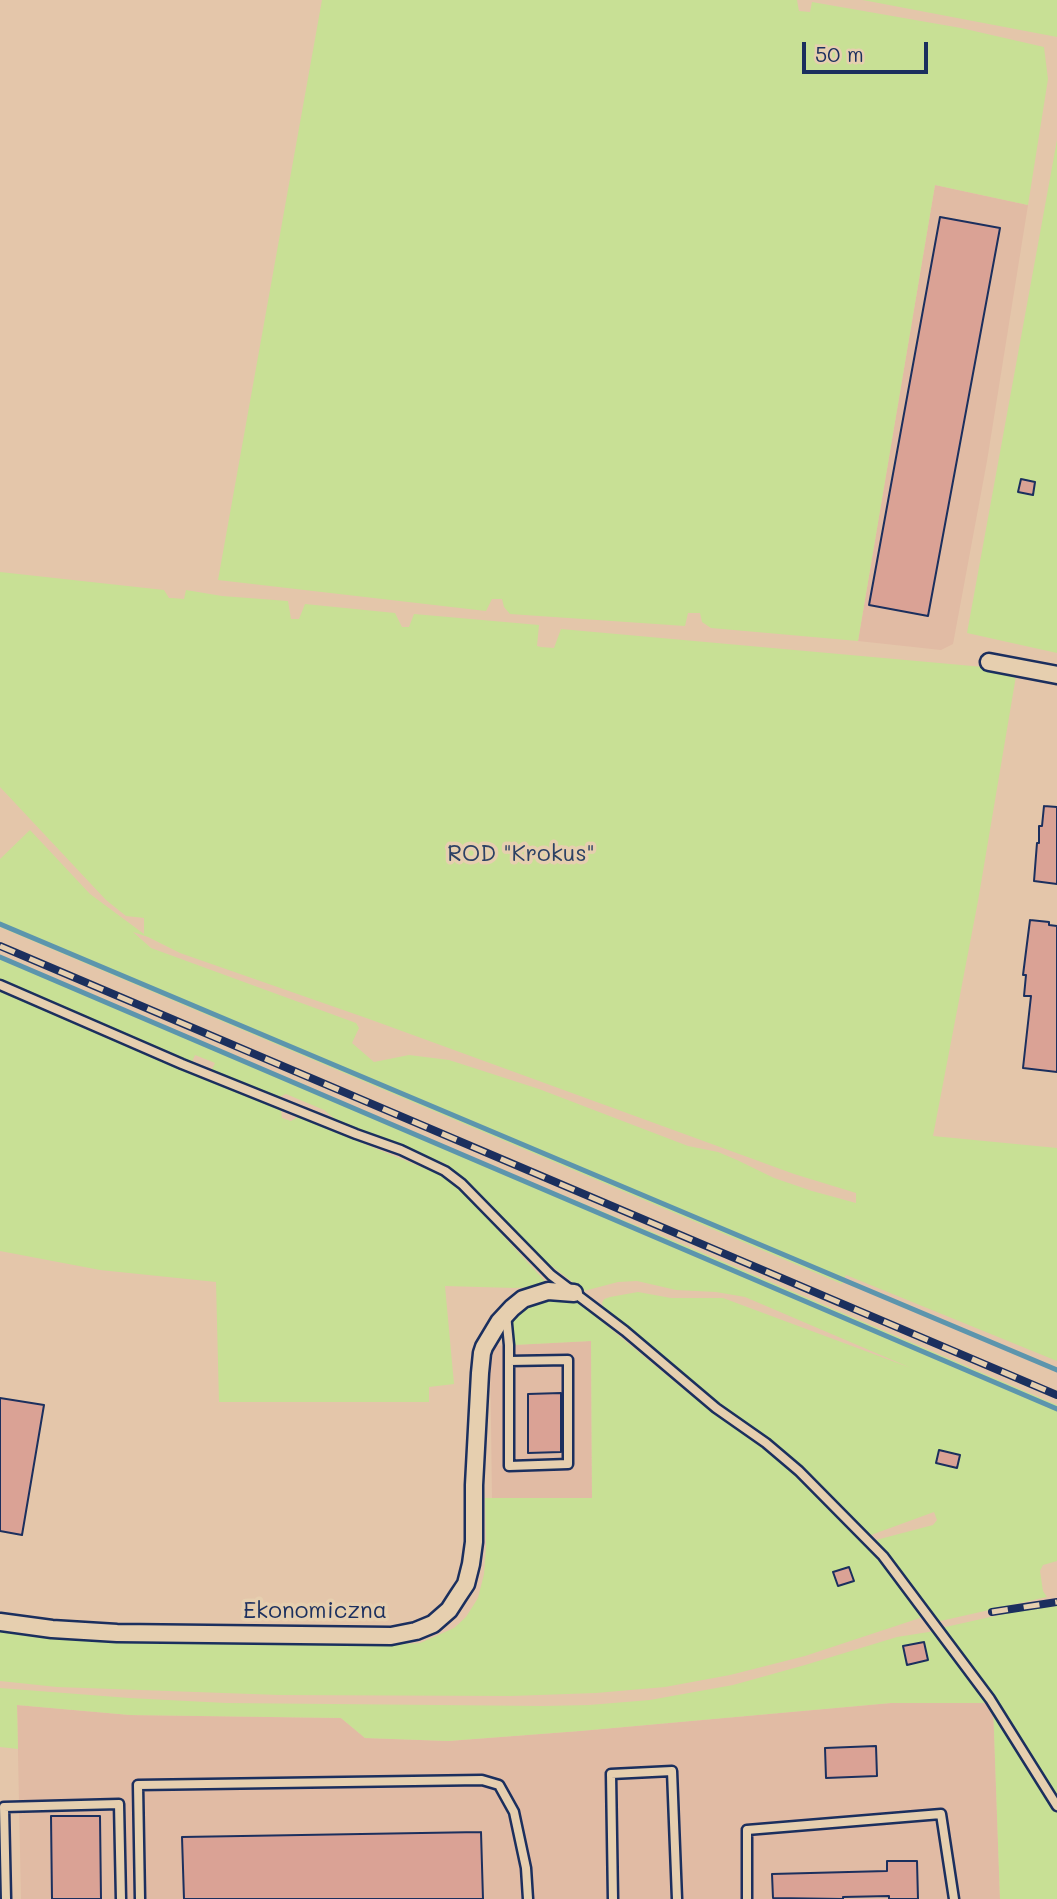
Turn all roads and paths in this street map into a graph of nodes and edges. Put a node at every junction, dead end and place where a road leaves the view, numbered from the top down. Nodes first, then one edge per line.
1 (989, 662) dead end
2 (1057, 675) edge
3 (0, 985) edge
4 (574, 1293) junction
5 (506, 1314) junction
6 (509, 1361) junction
7 (0, 1622) edge
8 (1057, 1806) edge
9 (6, 1899) edge
10 (121, 1899) edge
11 (140, 1899) edge
12 (528, 1899) edge
13 (613, 1899) edge
14 (677, 1899) edge
15 (747, 1899) edge
16 (954, 1899) edge

1 - 2 street
3 - 4 lane
4 - 5 street, Ekonomiczna
4 - 8 lane
5 - 6 lane
5 - 7 street, Ekonomiczna
6 - 6 lane
9 - 10 lane
11 - 12 lane
13 - 14 lane
15 - 16 lane

